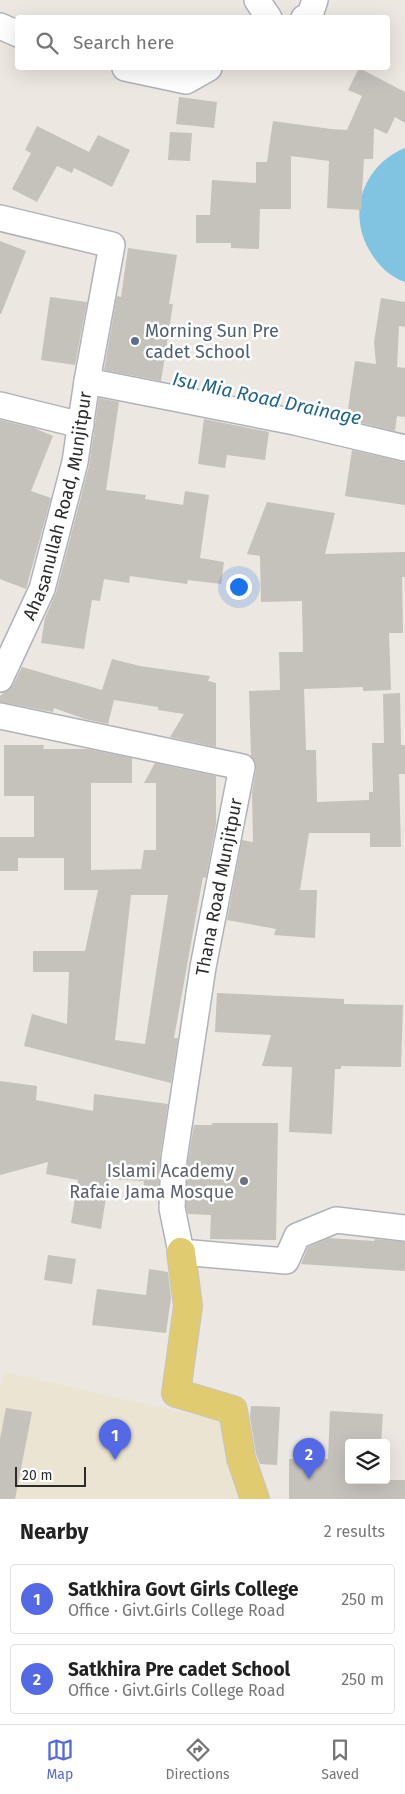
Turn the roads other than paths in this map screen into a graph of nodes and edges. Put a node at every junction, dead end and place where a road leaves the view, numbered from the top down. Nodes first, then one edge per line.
1 (257, 0) edge
2 (315, 0) edge
3 (267, 15) edge
4 (310, 15) edge
5 (0, 26) edge
6 (15, 33) edge
7 (135, 70) edge
8 (205, 70) edge
9 (0, 218) edge
10 (87, 381) junction
11 (0, 405) edge
12 (81, 425) junction
13 (405, 448) edge
14 (0, 679) edge
15 (0, 716) edge
16 (405, 1228) edge
17 (181, 1252) junction
18 (255, 1499) edge

1 - 3 street
2 - 4 street
5 - 6 street
7 - 8 street
9 - 10 street
10 - 12 street, Ahasanullah Road, Munjitpur
10 - 13 street, Ahasanullah Road, Munjitpur
11 - 12 street
12 - 14 street, Ahasanullah Road, Munjitpur
15 - 17 street, Thana Road Munjitpur
16 - 17 street
17 - 18 main road

